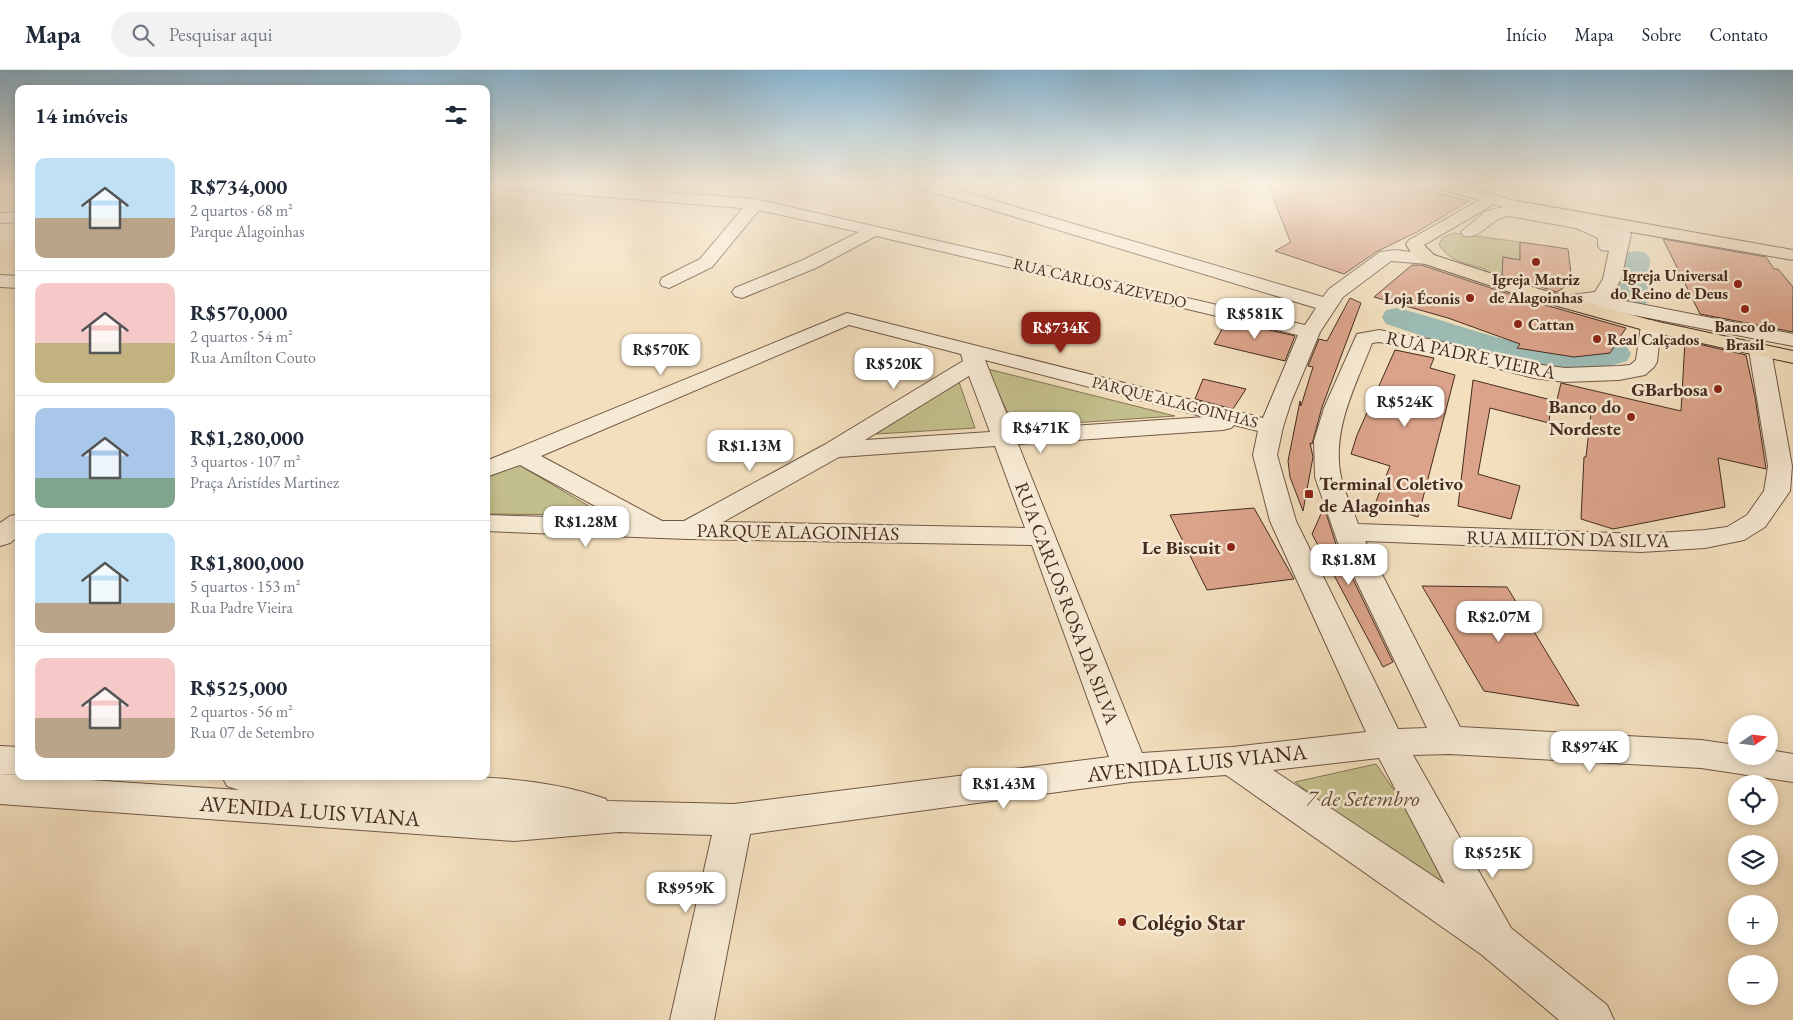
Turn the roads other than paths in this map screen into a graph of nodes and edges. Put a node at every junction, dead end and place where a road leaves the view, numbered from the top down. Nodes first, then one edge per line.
1 (735, 228) edge
2 (866, 228) edge
3 (1080, 228) edge
4 (1102, 228) edge
5 (1461, 228) edge
6 (1474, 228) edge
7 (1571, 228) edge
8 (1571, 228) edge
9 (874, 230) junction
10 (1470, 232) dead end
11 (1608, 237) junction
12 (1423, 250) junction
13 (1793, 255) edge
14 (0, 281) edge
15 (15, 282) edge
16 (669, 282) dead end
17 (742, 292) dead end
18 (1532, 293) junction
19 (1332, 299) junction
20 (1586, 299) junction
21 (1651, 326) junction
22 (1310, 332) junction
23 (1793, 340) edge
24 (1760, 350) junction
25 (973, 356) junction
26 (1793, 358) edge
27 (1259, 424) junction
28 (1004, 437) junction
29 (833, 450) junction
30 (521, 455) junction
31 (490, 468) edge
32 (490, 523) edge
33 (15, 525) edge
34 (658, 529) junction
35 (688, 530) junction
36 (1348, 532) junction
37 (0, 537) edge
38 (1042, 537) junction
39 (1450, 740) junction
40 (1388, 743) junction
41 (1232, 761) junction
42 (1131, 768) junction
43 (1793, 768) edge
44 (39, 780) edge
45 (297, 780) edge
46 (619, 816) junction
47 (734, 820) junction
48 (1497, 942) junction
49 (692, 1020) edge
50 (1592, 1020) edge

1 - 16 street
2 - 9 street, RUA CARLOS AZEVEDO
3 - 19 street
4 - 19 street
5 - 12 main road
6 - 10 street
7 - 11 street
8 - 11 main road
9 - 17 street
9 - 22 street, RUA CARLOS AZEVEDO
11 - 13 main road
11 - 20 street
12 - 18 main road
12 - 19 street
14 - 15 street
18 - 20 street
18 - 21 main road
19 - 22 street
20 - 23 street
21 - 24 main road
21 - 36 street, RUA PADRE VIEIRA
22 - 27 street
24 - 26 main road
24 - 36 street, RUA MILTON DA SILVA
25 - 27 street, PARQUE ALAGOINHAS
25 - 28 street, RUA CARLOS ROSA DA SILVA
25 - 29 street, PARQUE ALAGOINHAS
25 - 30 street, PARQUE ALAGOINHAS
27 - 28 street
27 - 40 street
28 - 29 street
28 - 38 street, RUA CARLOS ROSA DA SILVA
29 - 35 street, PARQUE ALAGOINHAS
30 - 31 street
30 - 34 street
32 - 34 street
33 - 37 street
34 - 35 street
35 - 38 street, PARQUE ALAGOINHAS
36 - 39 street, RUA PADRE VIEIRA
38 - 42 street, RUA CARLOS ROSA DA SILVA
39 - 40 street, AVENIDA LUIS VIANA
39 - 43 street, AVENIDA LUIS VIANA
40 - 41 street, AVENIDA LUIS VIANA
40 - 48 street
41 - 42 street, AVENIDA LUIS VIANA
41 - 48 street
42 - 47 street, AVENIDA LUIS VIANA
44 - 46 street, AVENIDA LUIS VIANA
45 - 46 street, AVENIDA LUIS VIANA
46 - 47 street, AVENIDA LUIS VIANA
47 - 49 street
48 - 50 street

